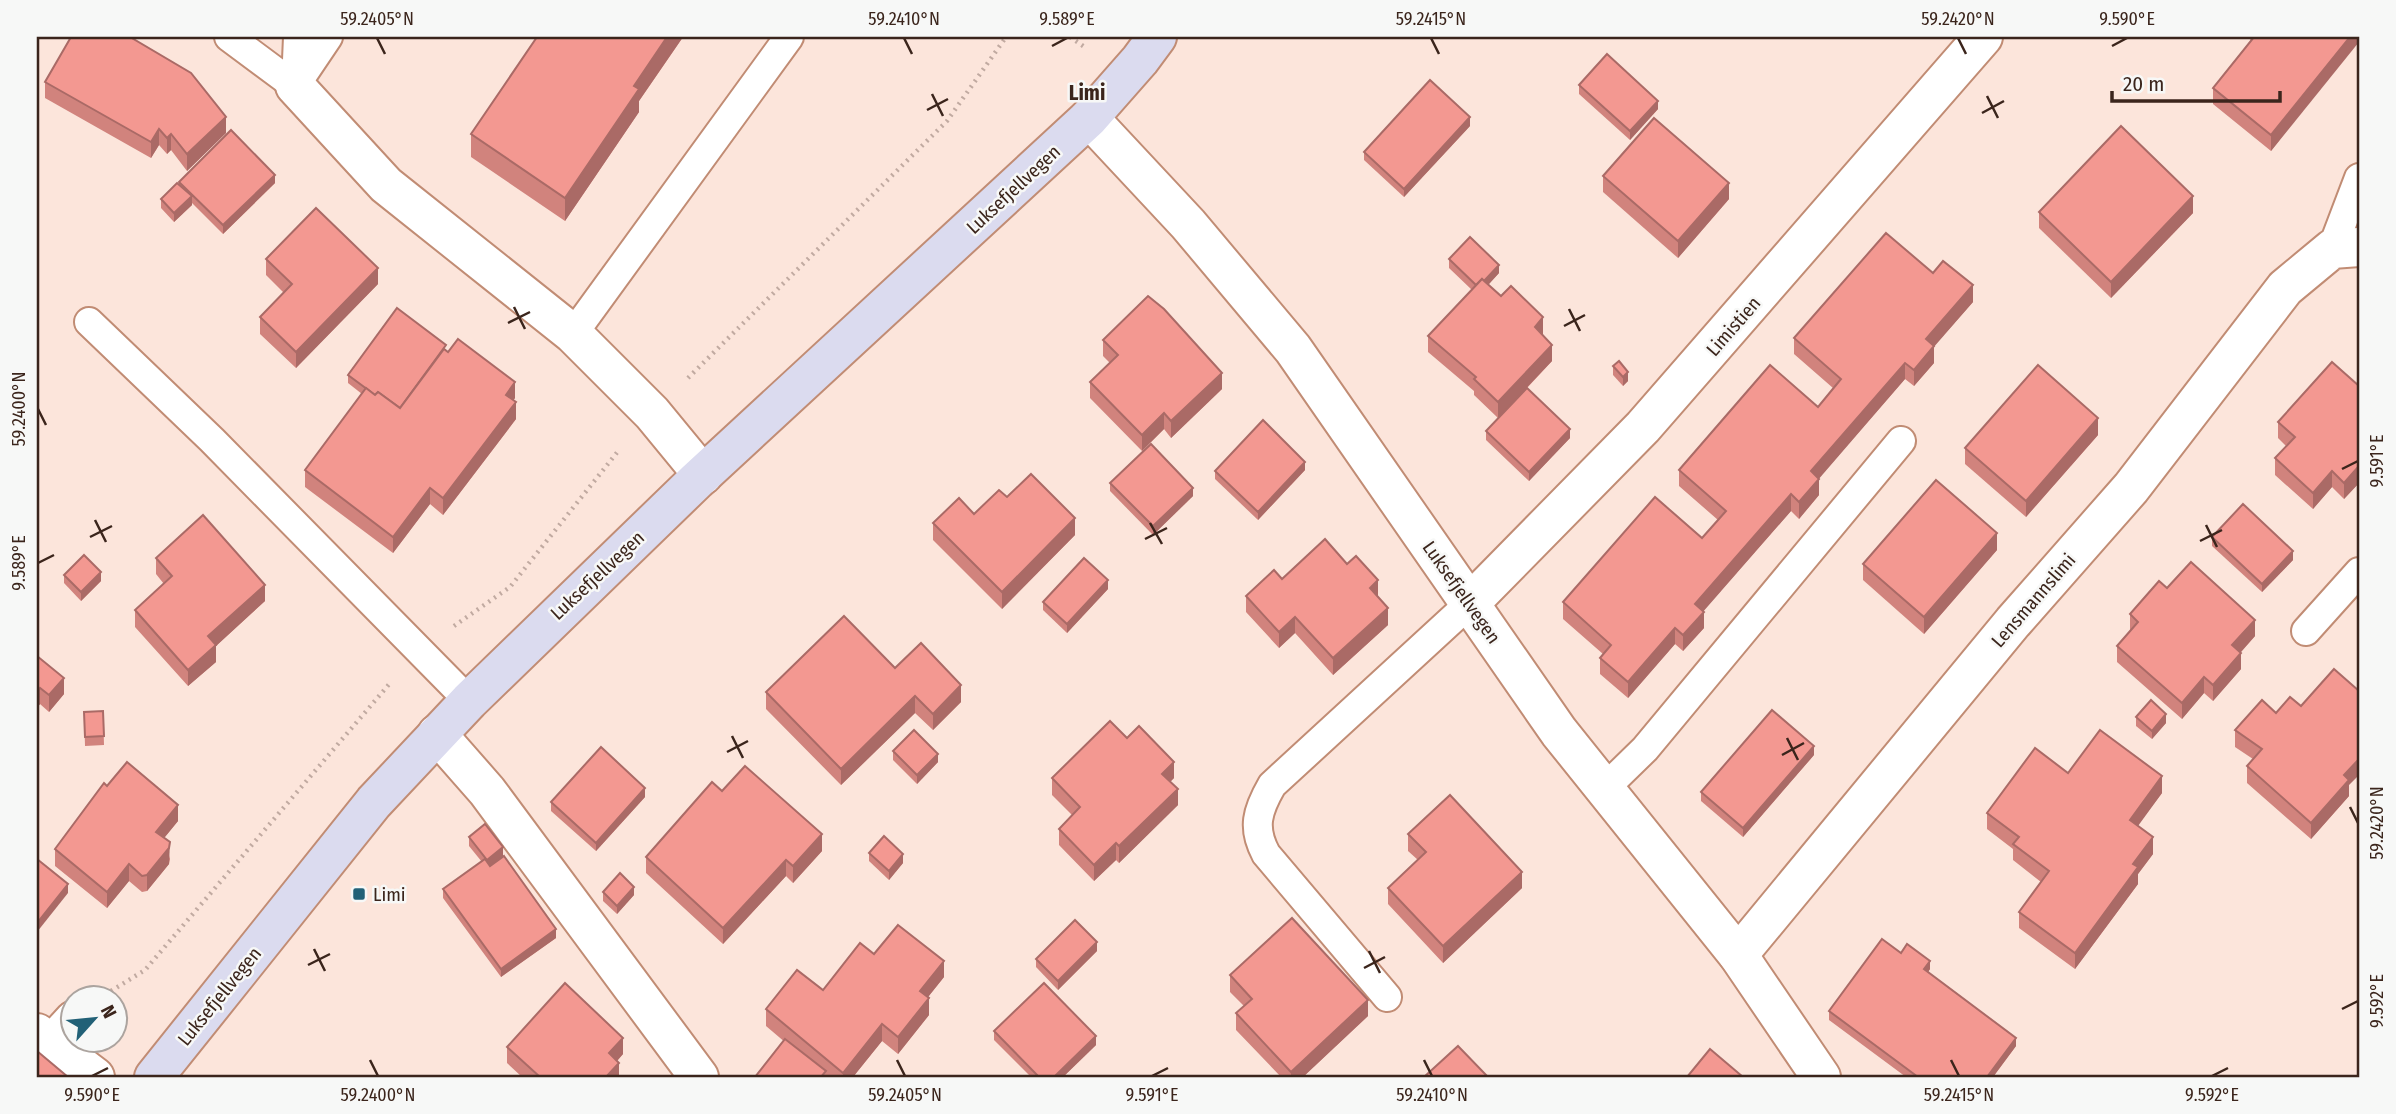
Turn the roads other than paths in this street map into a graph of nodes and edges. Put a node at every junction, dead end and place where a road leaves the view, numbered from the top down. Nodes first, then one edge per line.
1 (229, 37) edge
2 (298, 37) edge
3 (328, 37) edge
4 (789, 37) edge
5 (1157, 37) edge
6 (1983, 37) edge
7 (295, 86) junction
8 (1089, 118) junction
9 (2359, 178) edge
10 (2346, 248) edge
11 (89, 322) dead end
12 (573, 334) junction
13 (1901, 441) dead end
14 (702, 475) junction
15 (2359, 572) edge
16 (1470, 603) junction
17 (2306, 631) dead end
18 (468, 701) junction
19 (437, 734) junction
20 (1605, 788) junction
21 (1738, 955) junction
22 (1387, 997) dead end
23 (54, 1033) edge
24 (95, 1077) edge
25 (154, 1077) edge
26 (699, 1077) edge
27 (1821, 1077) edge

1 - 7 lane
2 - 7 lane
3 - 7 lane
4 - 12 lane
5 - 8 main road, Luksefjellvegen
6 - 16 street, Limistien
7 - 12 street
8 - 14 main road, Luksefjellvegen
8 - 16 street, Luksefjellvegen
9 - 10 lane, Lensmannslimi
10 - 21 street, Lensmannslimi
11 - 18 lane
12 - 14 street
13 - 20 lane
14 - 18 main road, Luksefjellvegen
15 - 17 lane
16 - 20 street, Luksefjellvegen
16 - 22 lane
18 - 19 main road, Luksefjellvegen
19 - 25 main road, Luksefjellvegen
19 - 26 street
20 - 21 street, Luksefjellvegen
21 - 27 street, Luksefjellvegen
23 - 24 street

